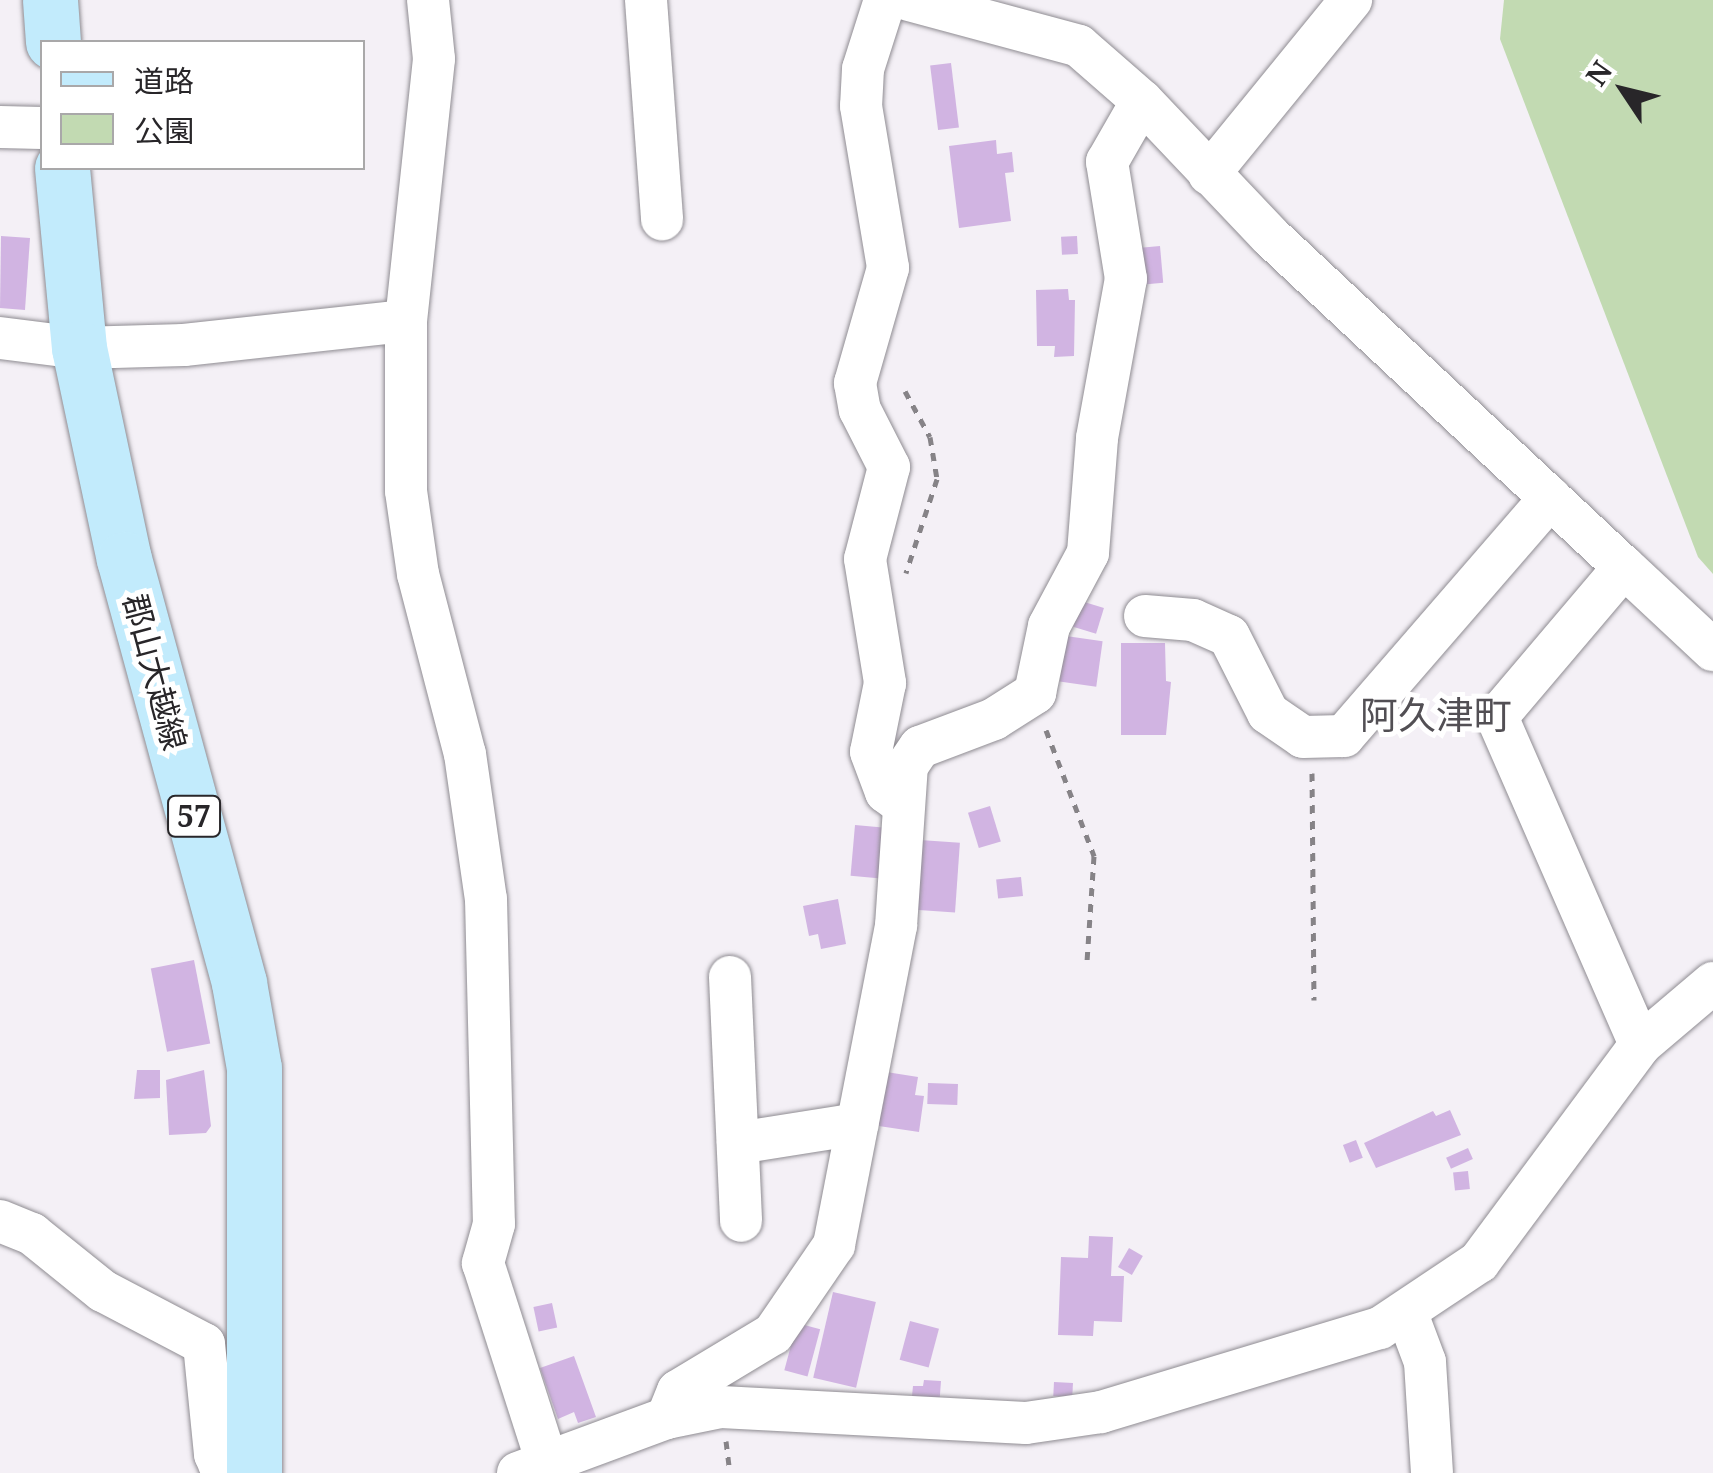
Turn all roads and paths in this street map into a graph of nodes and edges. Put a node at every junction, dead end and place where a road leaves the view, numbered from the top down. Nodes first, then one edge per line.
1 (50, 0) edge
2 (428, 0) edge
3 (646, 0) edge
4 (885, 0) edge
5 (909, 0) edge
6 (1352, 0) edge
7 (53, 40) edge
8 (1142, 101) junction
9 (0, 127) edge
10 (40, 128) edge
11 (62, 170) edge
12 (1208, 174) junction
13 (662, 219) dead end
14 (406, 321) junction
15 (0, 338) edge
16 (79, 348) junction
17 (904, 391) dead end
18 (1550, 498) junction
19 (1624, 567) junction
20 (905, 584) dead end
21 (1145, 616) dead end
22 (1713, 650) edge
23 (1035, 693) junction
24 (1313, 738) junction
25 (904, 805) junction
26 (1088, 962) dead end
27 (730, 978) dead end
28 (1713, 983) edge
29 (1314, 1000) dead end
30 (1640, 1046) junction
31 (858, 1124) junction
32 (738, 1143) junction
33 (0, 1221) edge
34 (741, 1221) dead end
35 (1406, 1314) junction
36 (667, 1418) junction
37 (533, 1470) edge
38 (236, 1473) edge
39 (254, 1473) edge
40 (1432, 1473) edge

1 - 7 main road
2 - 14 street
3 - 13 street
4 - 25 street
5 - 8 street
6 - 12 street
8 - 12 street
8 - 23 street
9 - 10 street
11 - 16 main road, 郡山大越線 / 57
12 - 18 street
14 - 16 street
14 - 37 street
15 - 16 street
16 - 39 main road, 郡山大越線 / 57
17 - 20 path
18 - 19 street
18 - 24 street
19 - 22 street
19 - 30 street
21 - 24 street
23 - 25 street
23 - 26 path
24 - 29 path
25 - 31 street
27 - 32 street
28 - 30 street
30 - 35 street
31 - 32 street
31 - 36 street
32 - 34 street
33 - 38 street
35 - 36 street
35 - 40 street
36 - 37 street

